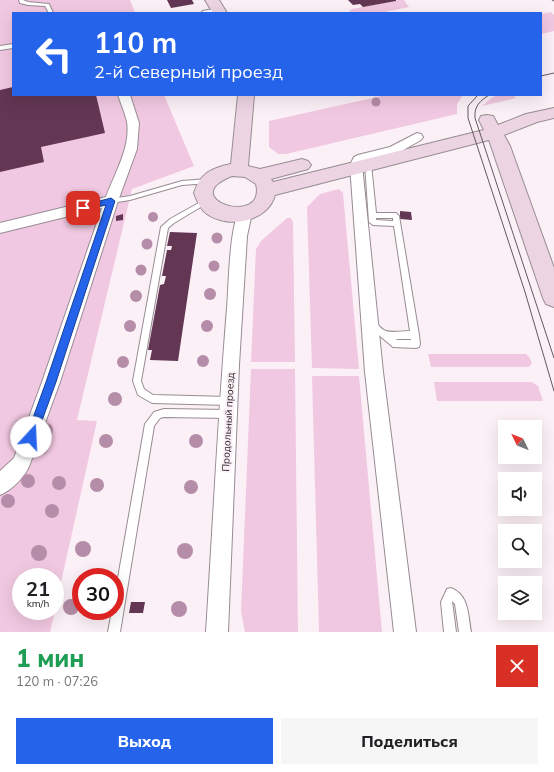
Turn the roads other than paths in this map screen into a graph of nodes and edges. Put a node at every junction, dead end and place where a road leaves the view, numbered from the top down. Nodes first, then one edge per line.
1 (21, 0) edge
2 (50, 12) edge
3 (12, 46) edge
4 (0, 48) edge
5 (124, 96) edge
6 (246, 96) edge
7 (554, 112) edge
8 (242, 124) junction
9 (498, 125) junction
10 (417, 137) junction
11 (362, 166) junction
12 (290, 168) junction
13 (239, 170) junction
14 (208, 181) junction
15 (262, 183) junction
16 (111, 201) junction
17 (206, 202) junction
18 (245, 213) junction
19 (0, 228) edge
20 (554, 253) edge
21 (554, 298) edge
22 (370, 323) junction
23 (229, 407) junction
24 (0, 485) edge
25 (114, 632) edge
26 (217, 632) edge
27 (405, 632) edge
28 (450, 632) edge
29 (465, 632) edge

1 - 2 lane
3 - 4 lane
5 - 16 street
6 - 8 main road
7 - 9 main road
8 - 12 main road
8 - 13 main road
9 - 10 main road
9 - 11 main road
9 - 20 main road
9 - 21 main road
10 - 11 street
10 - 12 main road
11 - 15 main road
11 - 22 street
11 - 22 lane
12 - 15 main road
13 - 14 main road
13 - 15 main road
14 - 16 lane
14 - 17 main road
15 - 18 main road
16 - 19 street
16 - 24 street
17 - 18 main road
17 - 23 lane
18 - 23 street, Продольный проезд
22 - 27 street
23 - 25 lane
23 - 26 street, Продольный проезд
28 - 29 lane

